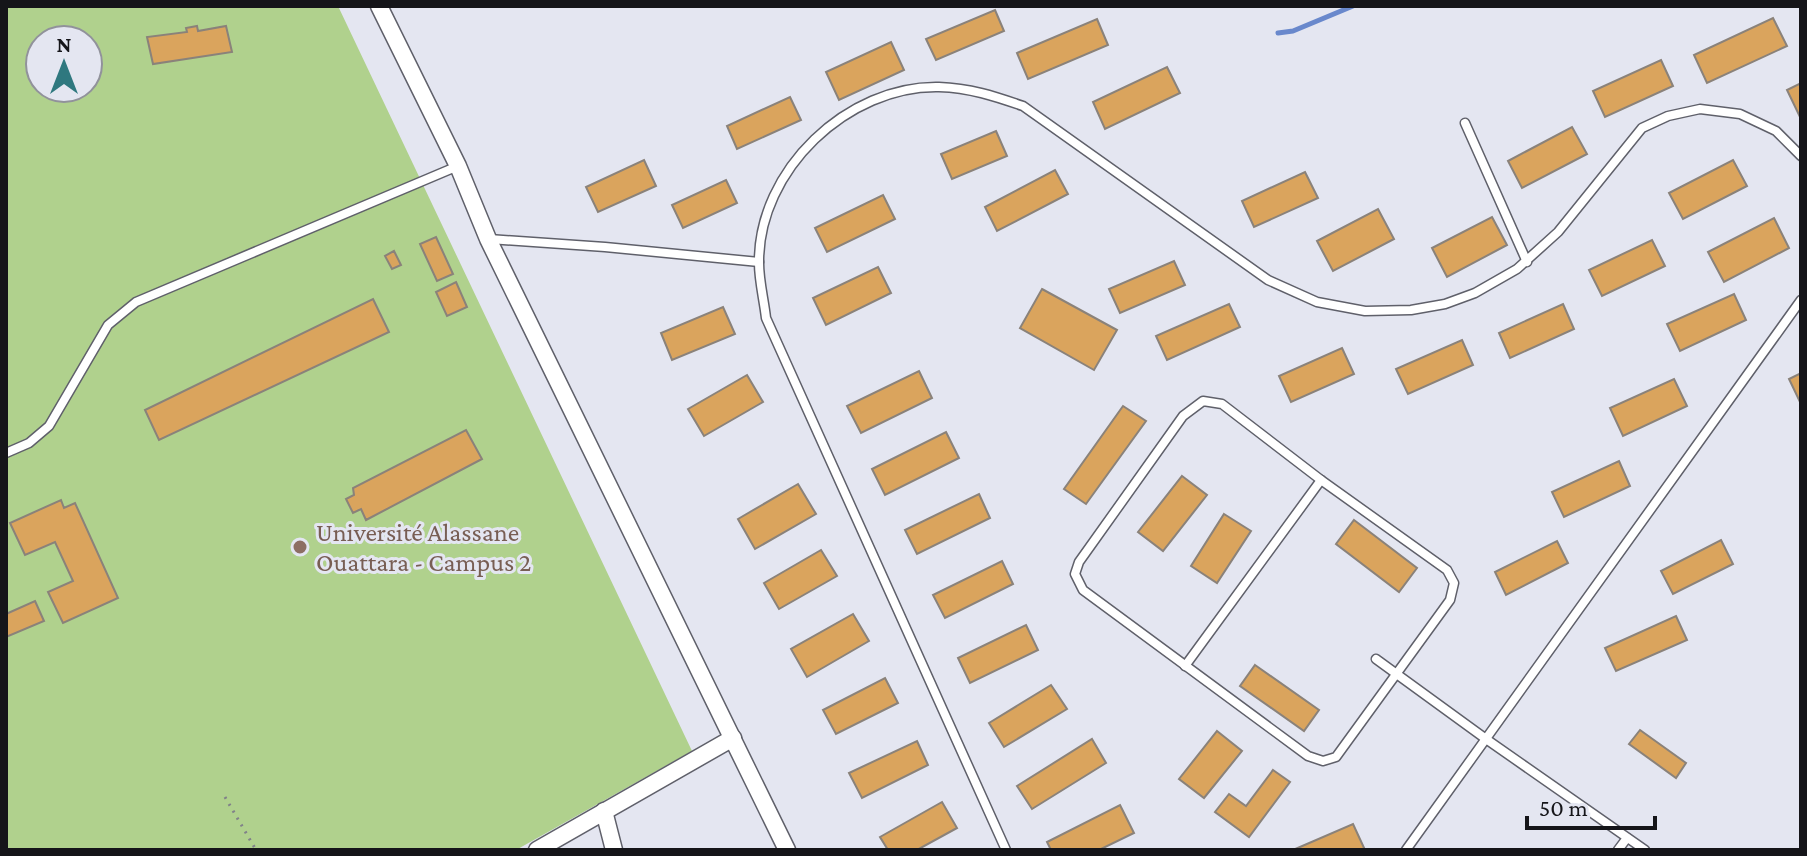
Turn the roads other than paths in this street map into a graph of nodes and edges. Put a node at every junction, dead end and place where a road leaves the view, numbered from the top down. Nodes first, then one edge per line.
1 (379, 6) edge
2 (1465, 123) dead end
3 (1801, 156) edge
4 (458, 166) junction
5 (488, 239) junction
6 (759, 262) junction
7 (1527, 262) junction
8 (1801, 300) edge
9 (6, 453) edge
10 (1321, 480) junction
11 (1376, 659) dead end
12 (1185, 666) junction
13 (1397, 675) junction
14 (733, 738) junction
15 (1486, 739) junction
16 (604, 811) junction
17 (1627, 838) junction
18 (537, 850) edge
19 (614, 850) edge
20 (787, 850) edge
21 (1006, 850) edge
22 (1406, 850) edge
23 (1618, 850) edge
24 (1645, 850) edge

1 - 4 street
2 - 7 lane
3 - 7 lane
4 - 5 street
4 - 9 lane
5 - 6 lane
5 - 14 street
6 - 7 lane
6 - 21 lane
8 - 15 lane
10 - 12 lane
10 - 12 lane
10 - 13 lane
11 - 13 lane
12 - 13 lane
13 - 15 lane
14 - 16 street
14 - 20 street
15 - 17 lane
15 - 22 lane
16 - 18 street
16 - 19 street
17 - 23 lane
17 - 24 lane

